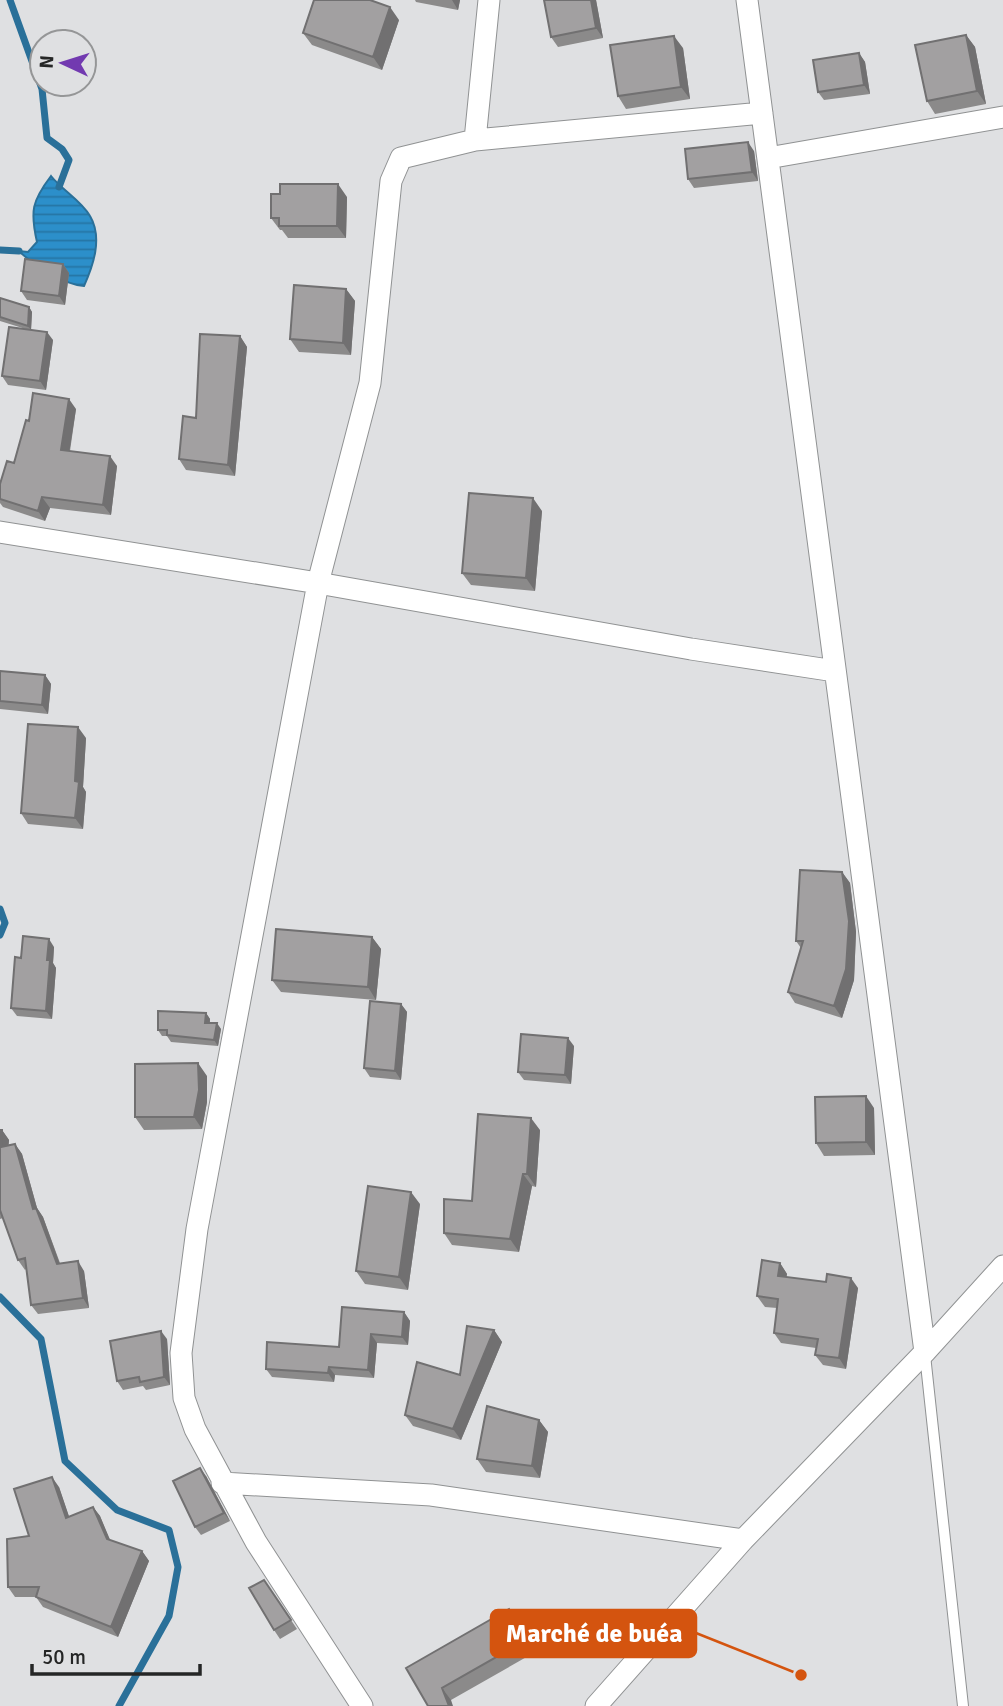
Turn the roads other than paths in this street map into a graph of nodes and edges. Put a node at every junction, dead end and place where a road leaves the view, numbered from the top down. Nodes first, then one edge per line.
1 (489, 0) edge
2 (747, 0) edge
3 (762, 113) junction
4 (1003, 117) edge
5 (475, 140) junction
6 (768, 158) junction
7 (0, 532) edge
8 (318, 583) junction
9 (835, 671) junction
10 (1003, 1266) edge
11 (925, 1352) junction
12 (222, 1483) junction
13 (743, 1540) junction
14 (362, 1706) edge
15 (596, 1706) edge
16 (962, 1706) edge

1 - 5 street
2 - 3 street
3 - 5 street
3 - 6 street
4 - 6 street
5 - 8 street
6 - 9 street
7 - 8 street
8 - 9 street
8 - 12 street
9 - 11 street
10 - 11 street
11 - 13 street
11 - 16 lane
12 - 13 street
12 - 14 street
13 - 15 street

